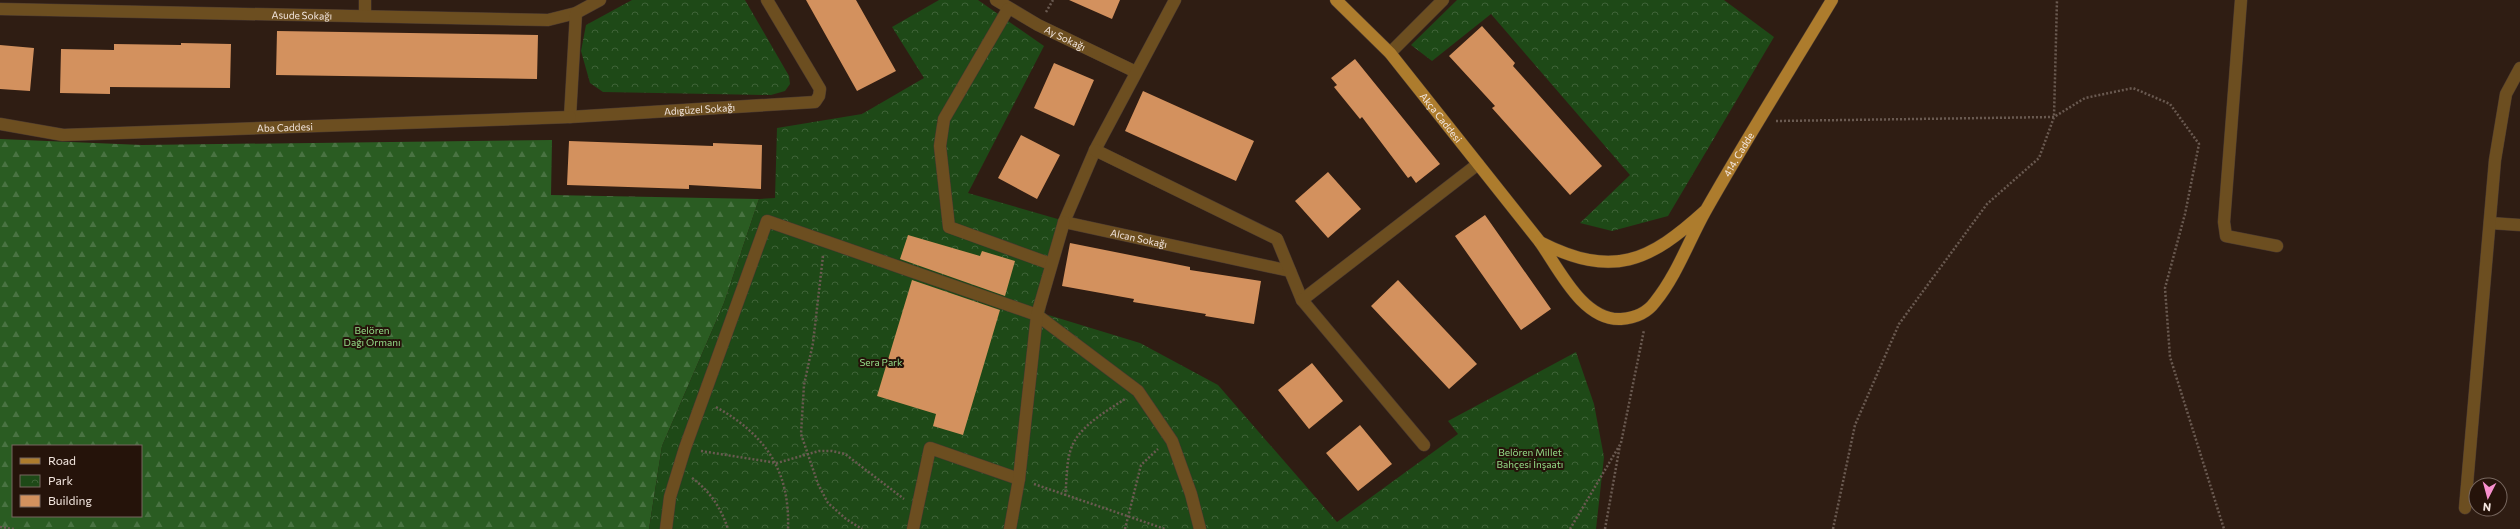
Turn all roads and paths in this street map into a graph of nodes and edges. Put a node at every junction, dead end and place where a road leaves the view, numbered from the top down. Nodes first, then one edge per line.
1 (365, 0) edge
2 (600, 0) edge
3 (767, 0) edge
4 (996, 0) edge
5 (1175, 0) edge
6 (1336, 0) edge
7 (1443, 0) edge
8 (1832, 0) edge
9 (2057, 0) edge
10 (2241, 0) edge
11 (0, 9) edge
12 (1008, 9) junction
13 (576, 14) junction
14 (365, 16) junction
15 (1390, 54) junction
16 (2520, 68) edge
17 (1136, 72) junction
18 (570, 117) junction
19 (2054, 117) junction
20 (1759, 121) junction
21 (0, 124) edge
22 (1095, 150) junction
23 (1478, 164) junction
24 (1706, 210) junction
25 (1064, 222) junction
26 (2490, 223) junction
27 (2520, 225) edge
28 (824, 241) junction
29 (1540, 242) junction
30 (2277, 246) dead end
31 (1051, 264) junction
32 (1290, 271) junction
33 (1302, 300) junction
34 (1648, 310) junction
35 (1037, 315) junction
36 (1138, 391) junction
37 (702, 399) junction
38 (1172, 441) junction
39 (1621, 443) junction
40 (1424, 445) dead end
41 (685, 448) junction
42 (807, 454) junction
43 (777, 463) junction
44 (679, 468) junction
45 (1019, 479) junction
46 (1065, 496) junction
47 (2465, 508) dead end
48 (917, 509) junction
49 (1127, 516) junction
50 (0, 527) edge
51 (14, 529) edge
52 (666, 529) edge
53 (728, 529) edge
54 (788, 529) edge
55 (862, 529) edge
56 (913, 529) edge
57 (1010, 529) edge
58 (1125, 529) edge
59 (1165, 529) edge
60 (1200, 529) edge
61 (1570, 529) edge
62 (1605, 529) edge
63 (1833, 529) edge
64 (2224, 529) edge

1 - 14 street
2 - 13 street, Asude Sokağı
3 - 18 street, Adıgüzel Sokağı
4 - 12 street, Ay Sokağı
5 - 17 street
6 - 15 main road, Akça Caddesi
7 - 15 street
8 - 20 main road, 414. Cadde
9 - 19 path
10 - 30 street
11 - 14 street, Asude Sokağı
12 - 17 street, Ay Sokağı
12 - 31 street
13 - 14 street, Asude Sokağı
13 - 18 street
15 - 23 main road, Akça Caddesi
16 - 26 street
17 - 22 street
18 - 21 street, Aba Caddesi
19 - 20 path
19 - 63 path
19 - 64 path
20 - 24 main road, 414. Cadde
22 - 25 street
22 - 32 street
23 - 29 main road, Akça Caddesi
23 - 33 street
24 - 29 main road, Akça Caddesi
24 - 34 main road, 414. Cadde
25 - 31 street
25 - 32 street, Alcan Sokağı
26 - 27 street
26 - 47 street
28 - 35 street
28 - 37 street
28 - 42 path
29 - 34 main road, Akça Caddesi
31 - 35 street
32 - 33 street
33 - 40 street
34 - 39 path
35 - 36 street
35 - 45 street
36 - 38 street
36 - 46 path
37 - 41 street
37 - 43 path
38 - 49 path
38 - 60 street
39 - 61 path
39 - 62 path
41 - 43 path
41 - 44 street
42 - 43 path
42 - 48 path
42 - 55 path
43 - 54 path
44 - 52 street
44 - 53 path
45 - 46 path
45 - 48 street
45 - 57 street
46 - 49 path
48 - 56 street
49 - 58 path
49 - 59 path
50 - 51 path

